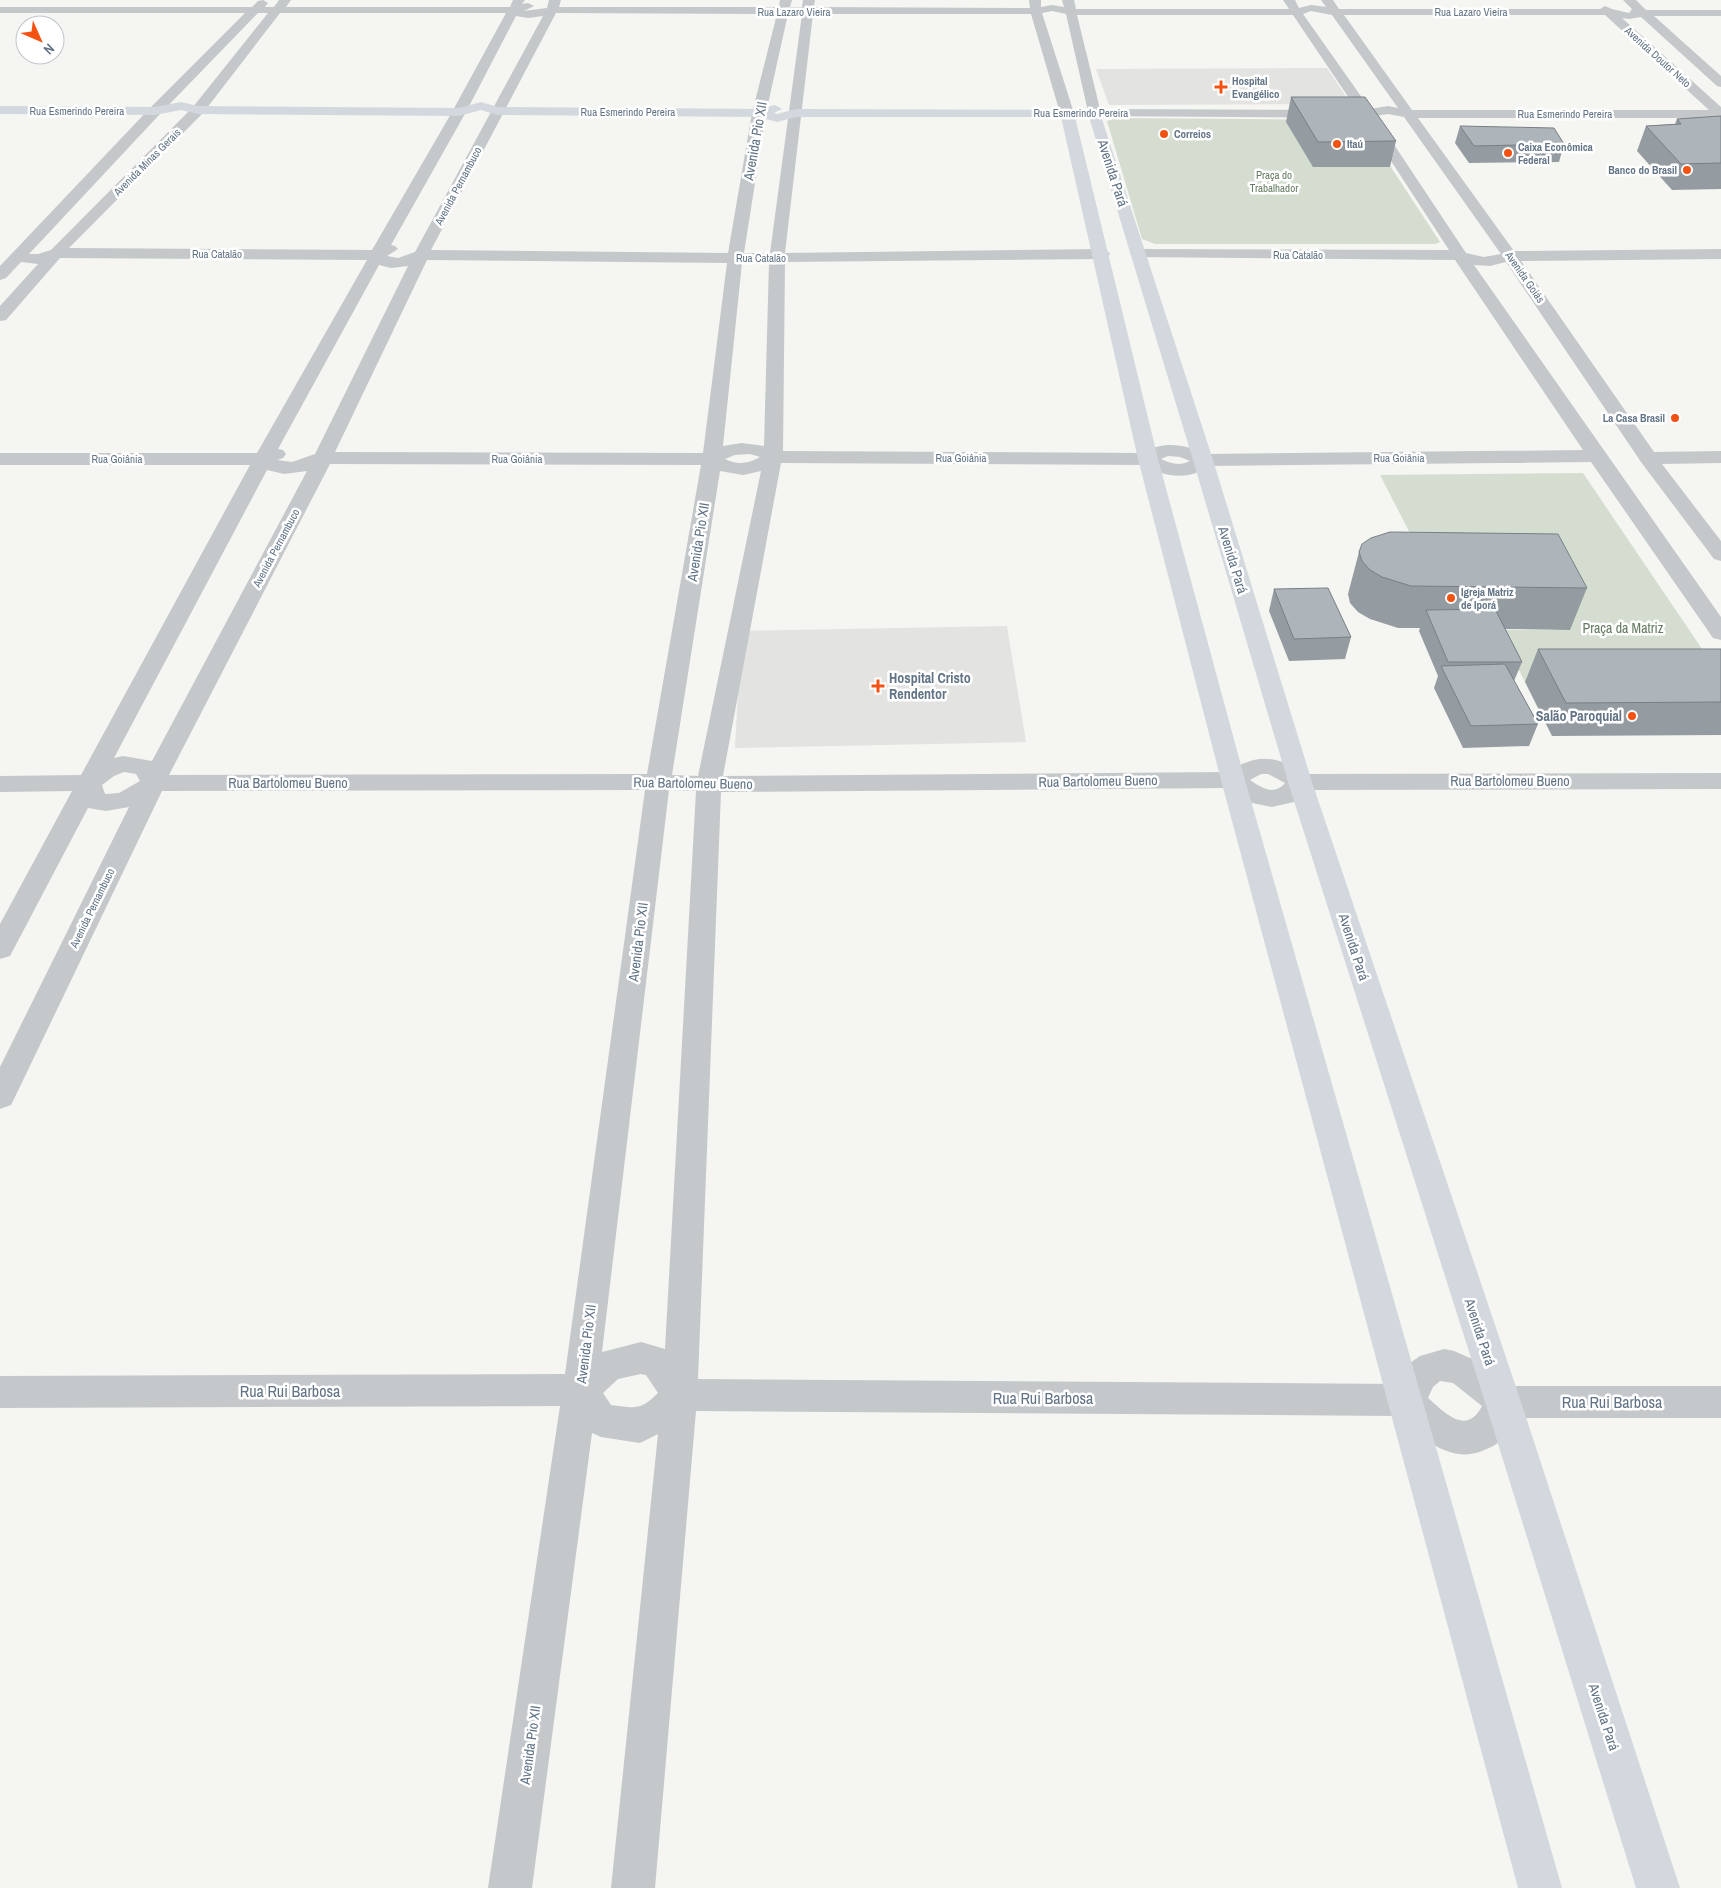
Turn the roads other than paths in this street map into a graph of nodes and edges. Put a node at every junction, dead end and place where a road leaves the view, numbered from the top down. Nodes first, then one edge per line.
1 (32, 0) edge
2 (265, 0) edge
3 (1595, 0) edge
4 (1628, 0) edge
5 (280, 5) edge
6 (517, 5) edge
7 (553, 5) edge
8 (797, 6) edge
9 (1036, 6) edge
10 (1070, 6) edge
11 (1293, 6) edge
12 (1331, 6) edge
13 (19, 10) junction
14 (255, 10) junction
15 (1608, 12) junction
16 (1643, 12) junction
17 (1721, 13) edge
18 (3, 15) edge
19 (1721, 83) edge
20 (0, 110) edge
21 (198, 110) junction
22 (155, 111) junction
23 (497, 111) junction
24 (459, 112) junction
25 (759, 113) junction
26 (796, 113) junction
27 (1080, 113) junction
28 (1367, 114) junction
29 (1409, 114) junction
30 (1721, 114) edge
31 (56, 253) junction
32 (1721, 254) edge
33 (0, 255) edge
34 (20, 255) junction
35 (377, 255) junction
36 (421, 255) junction
37 (1119, 255) junction
38 (1458, 255) junction
39 (1510, 256) junction
40 (735, 258) junction
41 (777, 258) junction
42 (0, 275) edge
43 (0, 316) edge
44 (1609, 449) junction
45 (773, 457) junction
46 (1721, 457) edge
47 (323, 458) junction
48 (0, 459) edge
49 (263, 459) junction
50 (712, 460) junction
51 (1148, 460) junction
52 (1202, 460) junction
53 (1639, 466) junction
54 (1721, 555) edge
55 (1721, 633) edge
56 (1233, 780) junction
57 (1721, 780) edge
58 (658, 782) junction
59 (1300, 782) junction
60 (89, 783) junction
61 (153, 783) junction
62 (0, 784) edge
63 (709, 784) junction
64 (0, 949) edge
65 (0, 1097) edge
66 (580, 1390) junction
67 (0, 1392) edge
68 (680, 1395) junction
69 (1405, 1400) junction
70 (1503, 1402) junction
71 (1721, 1402) edge
72 (510, 1888) edge
73 (633, 1888) edge
74 (1540, 1888) edge
75 (1658, 1888) edge

1 - 13 street
2 - 14 street
3 - 15 street, Avenida Doutor Neto
4 - 16 street, Avenida Doutor Neto
5 - 6 street, Rua Lazaro Vieira
5 - 14 street, Rua Lazaro Vieira
5 - 21 street, Avenida Minas Gerais
6 - 7 street, Rua Lazaro Vieira
6 - 24 street
7 - 8 street, Rua Lazaro Vieira
7 - 23 street, Avenida Pernambuco
8 - 9 street, Rua Lazaro Vieira
8 - 25 street, Avenida Pio XII
8 - 26 street
9 - 10 street, Rua Lazaro Vieira
9 - 27 street, Avenida Pará
10 - 11 street, Rua Lazaro Vieira
10 - 27 street, Avenida Pará
11 - 12 street, Rua Lazaro Vieira
11 - 28 street
12 - 15 street, Rua Lazaro Vieira
12 - 29 street, Avenida Goiás
13 - 14 street, Rua Lazaro Vieira
13 - 18 street
14 - 22 street
15 - 16 street, Rua Lazaro Vieira
15 - 30 street, Avenida Doutor Neto
16 - 17 street, Rua Lazaro Vieira
16 - 19 street, Avenida Doutor Neto
20 - 22 main road, Rua Esmerindo Pereira
21 - 22 main road, Rua Esmerindo Pereira
21 - 24 main road, Rua Esmerindo Pereira
21 - 31 street, Avenida Minas Gerais
22 - 34 street
23 - 24 main road, Rua Esmerindo Pereira
23 - 25 main road, Rua Esmerindo Pereira
23 - 36 street, Avenida Pernambuco
24 - 35 street
25 - 26 main road, Rua Esmerindo Pereira
25 - 40 street, Avenida Pio XII
26 - 27 main road, Rua Esmerindo Pereira
26 - 41 street
27 - 28 street, Rua Esmerindo Pereira
27 - 37 main road, Avenida Pará
27 - 37 main road, Avenida Pará
28 - 29 street, Rua Esmerindo Pereira
28 - 38 street
29 - 30 street, Rua Esmerindo Pereira
29 - 39 street, Avenida Goiás
31 - 34 street, Rua Catalão
31 - 35 street, Rua Catalão
31 - 43 street, Avenida Minas Gerais
32 - 39 street, Rua Catalão
33 - 34 street, Rua Catalão
34 - 42 street
35 - 36 street, Rua Catalão
35 - 49 street
36 - 40 street, Rua Catalão
36 - 47 street, Avenida Pernambuco
37 - 38 street, Rua Catalão
37 - 41 street, Rua Catalão
37 - 51 main road, Avenida Pará
37 - 52 main road, Avenida Pará
38 - 39 street, Rua Catalão
38 - 44 street
39 - 53 street, Avenida Goiás
40 - 41 street, Rua Catalão
40 - 50 street, Avenida Pio XII
41 - 45 street
44 - 52 street, Rua Goiânia
44 - 53 street, Rua Goiânia
44 - 53 street, Rua Goiânia
44 - 55 street
45 - 50 street, Rua Goiânia
45 - 51 street, Rua Goiânia
45 - 63 street
46 - 53 street, Rua Goiânia
47 - 49 street, Rua Goiânia
47 - 50 street, Rua Goiânia
47 - 61 street, Avenida Pernambuco
48 - 49 street, Rua Goiânia
49 - 60 street
50 - 58 street, Avenida Pio XII
51 - 52 street, Rua Goiânia
51 - 56 main road, Avenida Pará
52 - 59 main road, Avenida Pará
53 - 54 street, Avenida Goiás
56 - 59 street
56 - 63 street, Rua Bartolomeu Bueno
56 - 69 main road, Avenida Pará
57 - 59 street, Rua Bartolomeu Bueno
58 - 61 street, Rua Bartolomeu Bueno
58 - 63 street, Rua Bartolomeu Bueno
58 - 66 street, Avenida Pio XII
59 - 70 main road, Avenida Pará
60 - 61 street
60 - 61 street
60 - 62 street
60 - 64 street
61 - 65 street, Avenida Pernambuco
63 - 68 street
66 - 67 street, Rua Rui Barbosa
66 - 68 street
66 - 68 street
66 - 72 street, Avenida Pio XII
68 - 69 street, Rua Rui Barbosa
68 - 73 street
69 - 70 street
69 - 70 street
69 - 74 main road, Avenida Pará
70 - 71 street, Rua Rui Barbosa
70 - 75 main road, Avenida Pará

